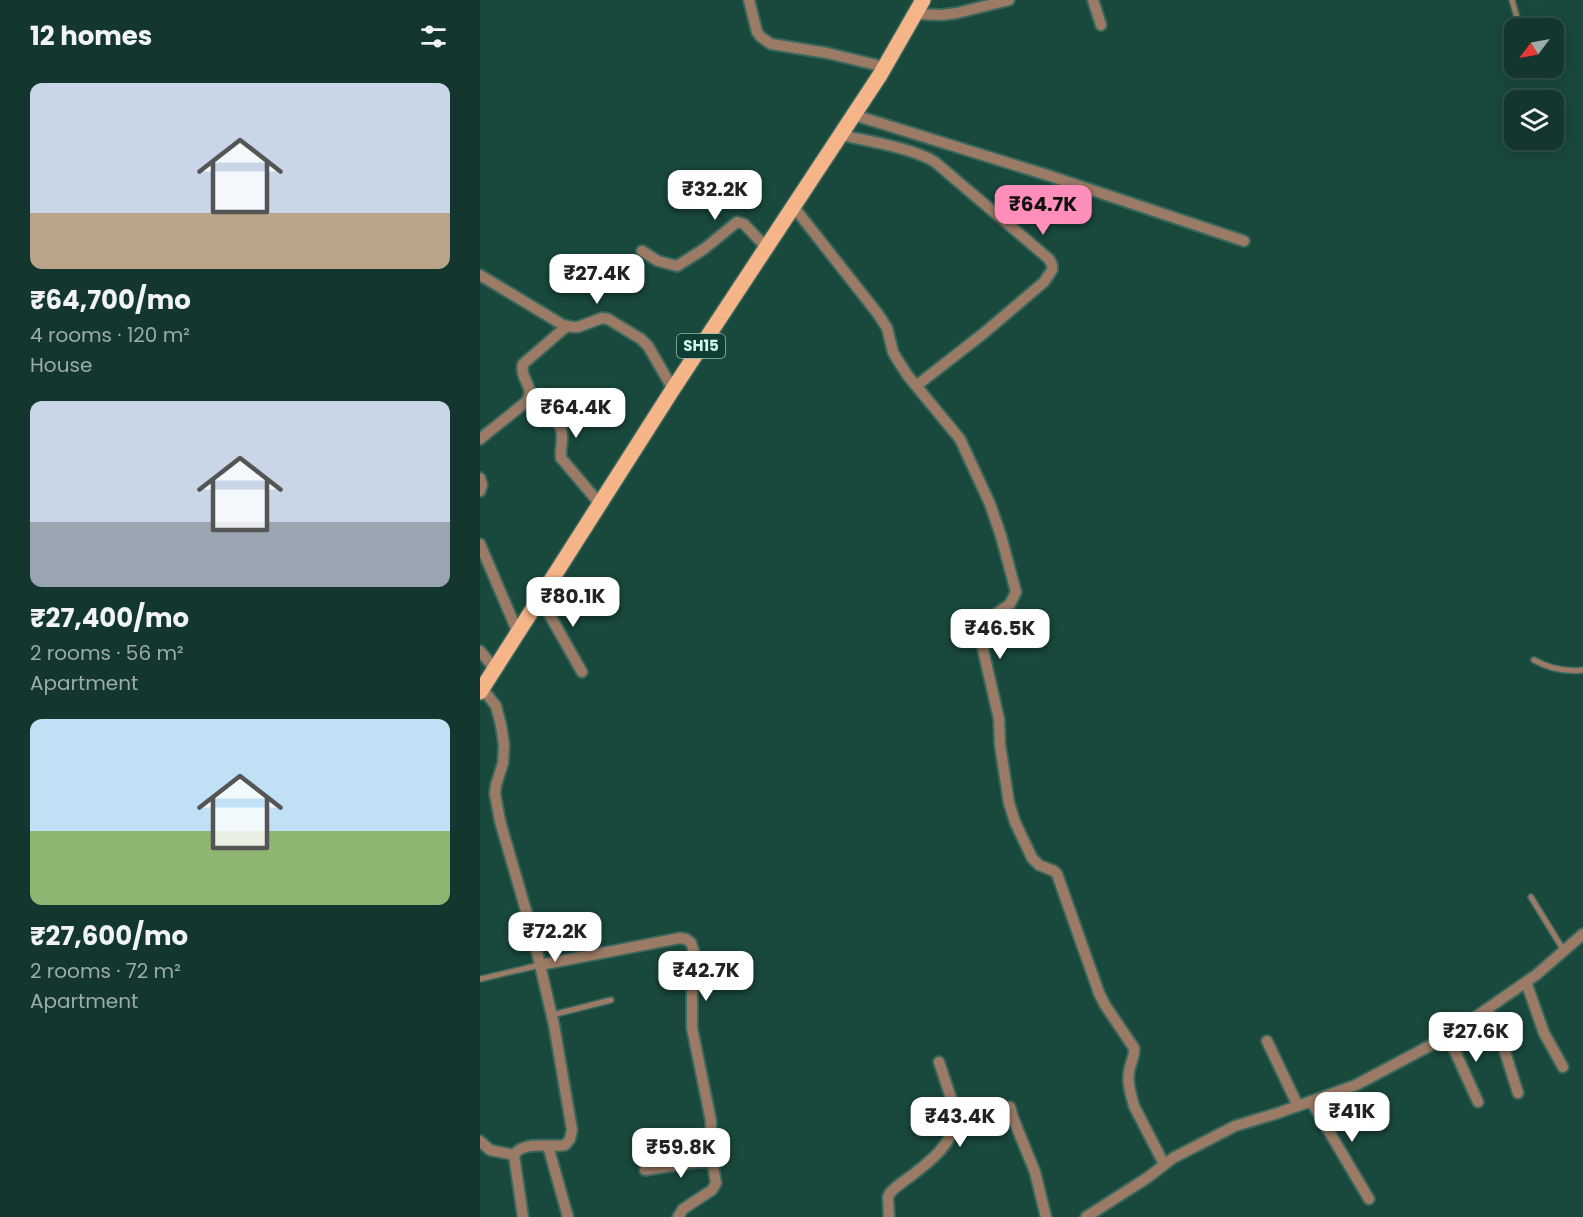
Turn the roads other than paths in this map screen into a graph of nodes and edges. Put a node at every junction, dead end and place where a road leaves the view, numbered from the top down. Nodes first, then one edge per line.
1 (749, 0) edge
2 (1009, 0) edge
3 (1093, 0) edge
4 (1512, 0) edge
5 (919, 7) edge
6 (1517, 18) edge
7 (1101, 25) dead end
8 (885, 67) junction
9 (854, 115) junction
10 (840, 135) junction
11 (793, 206) junction
12 (1244, 240) dead end
13 (766, 247) junction
14 (642, 251) dead end
15 (480, 275) edge
16 (567, 326) junction
17 (916, 386) junction
18 (673, 389) junction
19 (530, 394) junction
20 (480, 439) edge
21 (480, 478) edge
22 (480, 491) edge
23 (600, 504) junction
24 (480, 544) edge
25 (540, 598) junction
26 (518, 633) junction
27 (480, 651) edge
28 (1534, 660) dead end
29 (495, 669) junction
30 (1583, 669) edge
31 (582, 672) dead end
32 (481, 690) edge
33 (1531, 897) dead end
34 (1583, 934) edge
35 (1564, 951) junction
36 (540, 965) junction
37 (480, 979) edge
38 (1526, 982) junction
39 (611, 1000) dead end
40 (1487, 1010) junction
41 (552, 1015) junction
42 (1448, 1036) junction
43 (1267, 1041) dead end
44 (939, 1062) dead end
45 (1563, 1067) dead end
46 (1518, 1093) dead end
47 (1311, 1101) junction
48 (1478, 1102) dead end
49 (1298, 1106) junction
50 (1010, 1107) dead end
51 (480, 1141) edge
52 (548, 1146) junction
53 (514, 1155) junction
54 (711, 1160) junction
55 (1164, 1164) junction
56 (645, 1170) dead end
57 (1369, 1199) dead end
58 (523, 1217) edge
59 (568, 1217) edge
60 (678, 1217) edge
61 (889, 1217) edge
62 (1046, 1217) edge
63 (1086, 1217) edge

1 - 8 street
2 - 5 street
3 - 7 street
4 - 6 lane
5 - 8 main road, SH15
8 - 9 main road, SH15
9 - 10 main road, SH15
9 - 12 street
10 - 11 main road, SH15
10 - 17 street
11 - 13 main road, SH15
11 - 17 street
13 - 14 street
13 - 18 main road, SH15
15 - 16 street
16 - 18 street
16 - 19 street
17 - 55 street
18 - 23 main road, SH15
19 - 20 street
19 - 23 street
21 - 22 street
23 - 25 main road, SH15
24 - 26 street
25 - 26 main road, SH15
25 - 31 street
26 - 29 main road, SH15
27 - 29 street
28 - 30 lane
29 - 32 main road, SH15
32 - 36 street
33 - 35 lane
34 - 35 street
35 - 38 street
36 - 37 lane
36 - 41 street
36 - 54 street
38 - 40 street
38 - 45 street
39 - 41 lane
40 - 42 street
40 - 46 street
41 - 52 street
42 - 47 street
42 - 48 street
43 - 49 street
44 - 61 street
47 - 49 street
47 - 57 street
49 - 55 street
50 - 62 street
51 - 53 street
52 - 53 street
52 - 59 street
53 - 58 street
54 - 56 street
54 - 60 street
55 - 63 street

